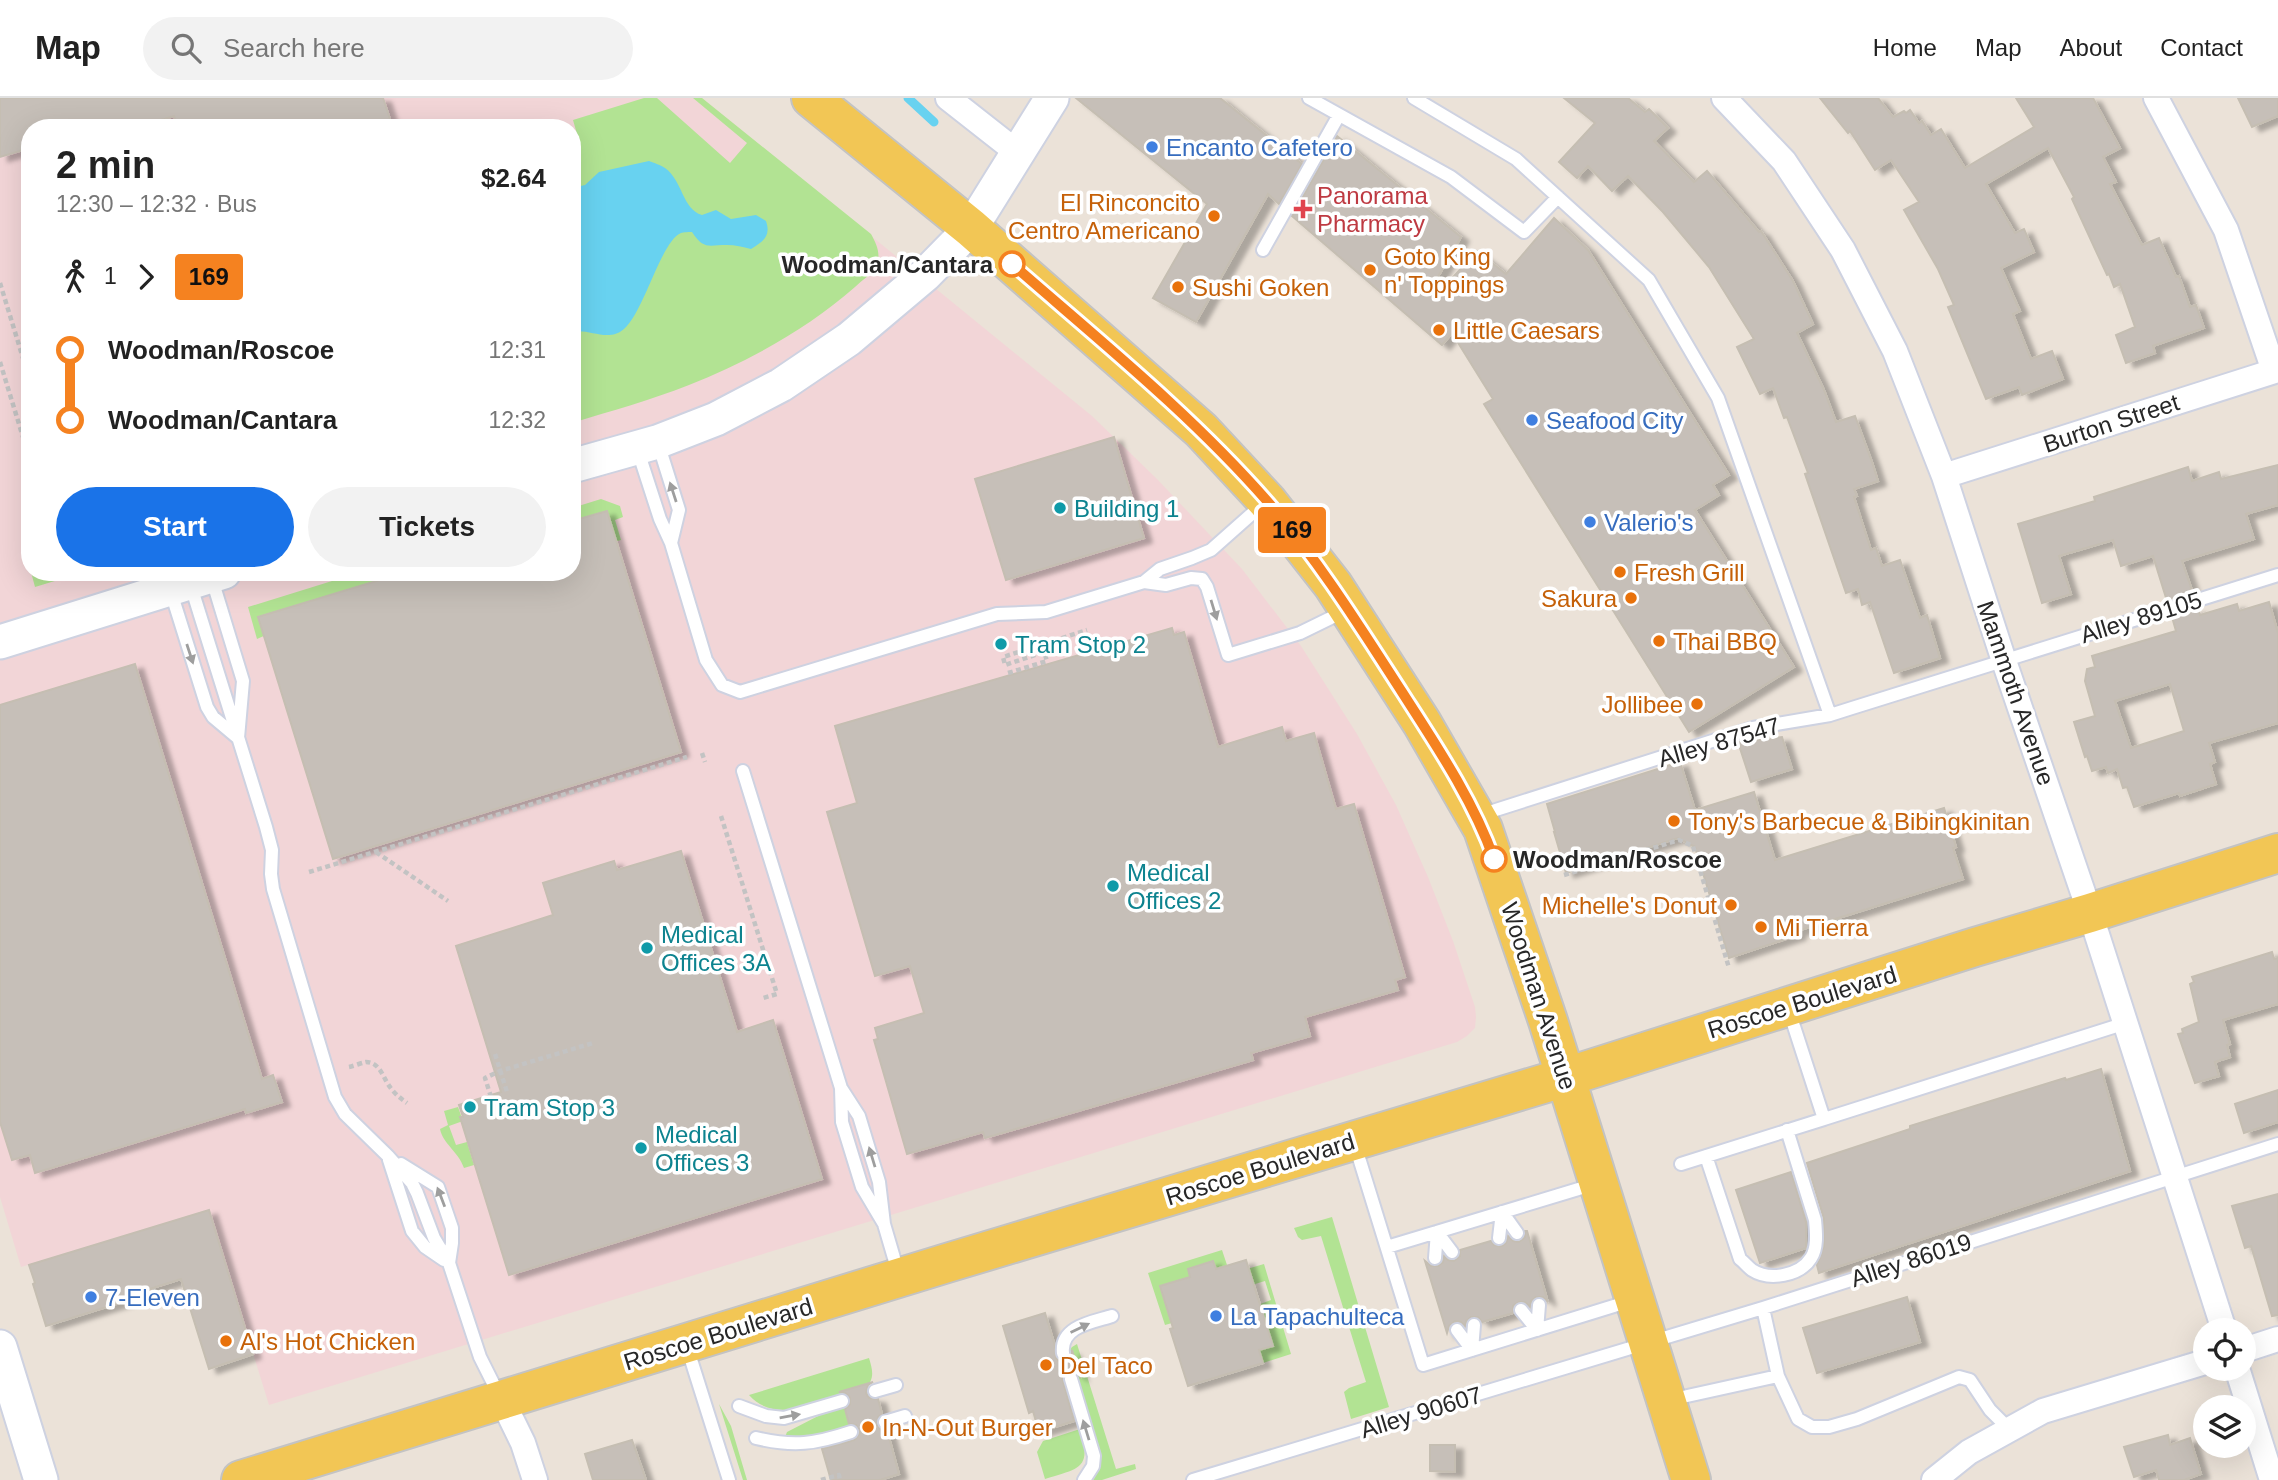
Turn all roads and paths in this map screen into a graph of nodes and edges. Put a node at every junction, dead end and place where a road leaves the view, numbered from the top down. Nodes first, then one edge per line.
1 (811, 98) edge
2 (948, 98) edge
3 (1052, 98) edge
4 (1309, 98) edge
5 (1414, 98) edge
6 (1724, 98) edge
7 (2156, 98) edge
8 (1339, 115) junction
9 (1018, 153) junction
10 (1558, 197) junction
11 (971, 228) junction
12 (1263, 250) dead end
13 (0, 283) edge
14 (21, 352) edge
15 (0, 362) edge
16 (2276, 371) edge
17 (21, 431) edge
18 (647, 445) junction
19 (581, 463) edge
20 (1944, 476) junction
21 (1267, 501) junction
22 (671, 543) junction
23 (2278, 575) edge
24 (196, 581) edge
25 (199, 581) edge
26 (199, 581) edge
27 (199, 581) edge
28 (1144, 582) junction
29 (1349, 609) junction
30 (1087, 630) dead end
31 (0, 642) edge
32 (2004, 661) junction
33 (1008, 673) dead end
34 (1830, 715) junction
35 (238, 738) junction
36 (702, 754) dead end
37 (687, 757) dead end
38 (705, 762) dead end
39 (743, 771) dead end
40 (721, 816) dead end
41 (1476, 816) junction
42 (375, 852) junction
43 (2278, 853) edge
44 (309, 872) dead end
45 (1564, 875) dead end
46 (448, 901) dead end
47 (2090, 913) junction
48 (1729, 968) dead end
49 (763, 998) dead end
50 (1787, 1007) junction
51 (2126, 1023) junction
52 (593, 1043) dead end
53 (495, 1054) dead end
54 (349, 1067) dead end
55 (500, 1070) junction
56 (1566, 1077) junction
57 (506, 1092) dead end
58 (491, 1097) dead end
59 (407, 1103) dead end
60 (1824, 1119) junction
61 (1787, 1130) junction
62 (1354, 1141) junction
63 (2278, 1144) edge
64 (388, 1156) junction
65 (1706, 1156) junction
66 (1681, 1164) dead end
67 (2174, 1175) junction
68 (1598, 1183) junction
69 (1502, 1212) junction
70 (1437, 1232) junction
71 (1517, 1233) dead end
72 (1499, 1238) dead end
73 (1387, 1247) junction
74 (1452, 1252) dead end
75 (1435, 1258) dead end
76 (449, 1263) junction
77 (900, 1278) junction
78 (1635, 1300) junction
79 (1539, 1305) dead end
80 (1763, 1308) junction
81 (1521, 1310) dead end
82 (1112, 1315) dead end
83 (2220, 1318) edge
84 (1474, 1325) dead end
85 (1457, 1330) dead end
86 (1537, 1330) junction
87 (2278, 1339) edge
88 (1648, 1343) junction
89 (686, 1344) junction
90 (2256, 1346) edge
91 (0, 1348) edge
92 (1472, 1350) junction
93 (1063, 1353) dead end
94 (2193, 1366) edge
95 (1778, 1376) junction
96 (1071, 1379) dead end
97 (2241, 1381) edge
98 (896, 1385) dead end
99 (875, 1391) dead end
100 (502, 1400) junction
101 (842, 1401) dead end
102 (1666, 1401) junction
103 (739, 1406) dead end
104 (905, 1416) dead end
105 (885, 1422) dead end
106 (2009, 1429) junction
107 (852, 1432) dead end
108 (756, 1438) dead end
109 (41, 1480) edge
110 (241, 1480) edge
111 (534, 1480) edge
112 (729, 1480) edge
113 (821, 1480) edge
114 (840, 1480) edge
115 (1084, 1480) edge
116 (1193, 1480) edge
117 (1691, 1480) edge
118 (1934, 1480) edge
119 (2272, 1480) edge

1 - 11 main road, Woodman Avenue
2 - 9 street
3 - 9 street
4 - 8 lane
5 - 10 lane
6 - 20 street, Mammoth Avenue
7 - 16 street
8 - 10 lane
8 - 12 lane
9 - 11 street
10 - 34 lane
11 - 18 street
11 - 21 main road, Woodman Avenue
13 - 14 path
15 - 17 path
16 - 20 street, Burton Street
18 - 19 street
18 - 22 lane
22 -> 18 lane
20 - 32 street, Mammoth Avenue
21 - 28 lane
21 - 29 main road, Woodman Avenue
22 - 28 lane
23 - 32 lane, Alley 89105
24 - 31 street
25 -> 35 lane
26 - 35 lane
27 - 35 lane
28 -> 29 lane
29 - 41 main road, Woodman Avenue
30 - 33 path
32 - 34 lane, Alley 87547
32 - 47 street, Mammoth Avenue
34 - 41 lane, Alley 87547
35 - 64 lane
36 - 38 path
37 - 42 path
39 - 77 lane
40 - 49 path
41 - 56 main road, Woodman Avenue
42 - 44 path
42 - 46 path
43 - 47 main road, Roscoe Boulevard
45 - 48 path
47 - 50 main road, Roscoe Boulevard
47 - 51 street, Mammoth Avenue
50 - 56 main road, Roscoe Boulevard
50 - 60 lane
51 - 60 lane
51 - 67 street, Mammoth Avenue
52 - 55 path
53 - 55 path
54 - 59 path
55 - 57 path
55 - 58 path
56 - 62 main road, Roscoe Boulevard
56 - 68 main road, Woodman Avenue
60 - 61 lane
61 - 65 lane
61 - 65 lane
62 - 73 lane
62 - 77 main road, Roscoe Boulevard
63 - 67 lane, Alley 86019
64 - 76 lane
76 -> 64 lane
65 - 66 lane
67 - 80 lane, Alley 86019
67 - 83 street, Mammoth Avenue
68 - 69 lane
68 - 78 main road, Woodman Avenue
69 - 70 lane
69 - 71 lane
69 - 72 lane
70 - 73 lane
70 - 74 lane
70 - 75 lane
73 - 92 lane
76 - 100 lane
77 - 89 main road, Roscoe Boulevard
78 - 86 lane
78 - 88 main road, Woodman Avenue
79 - 86 lane
80 - 88 lane, Alley 86019
80 - 95 lane
81 - 86 lane
93 -> 82 lane
84 - 92 lane
85 - 92 lane
86 - 92 lane
87 - 90 street
88 - 102 main road, Woodman Avenue
88 - 116 lane, Alley 90607
89 - 100 main road, Roscoe Boulevard
89 - 112 lane
91 - 109 street
94 - 106 street
95 - 102 lane
95 - 106 lane
115 -> 96 lane
97 - 119 street
98 - 99 lane
100 - 110 main road, Roscoe Boulevard
100 - 111 street
103 -> 101 lane
102 - 117 main road, Woodman Avenue
104 - 105 lane
106 - 118 street
107 - 108 lane
113 - 114 path

